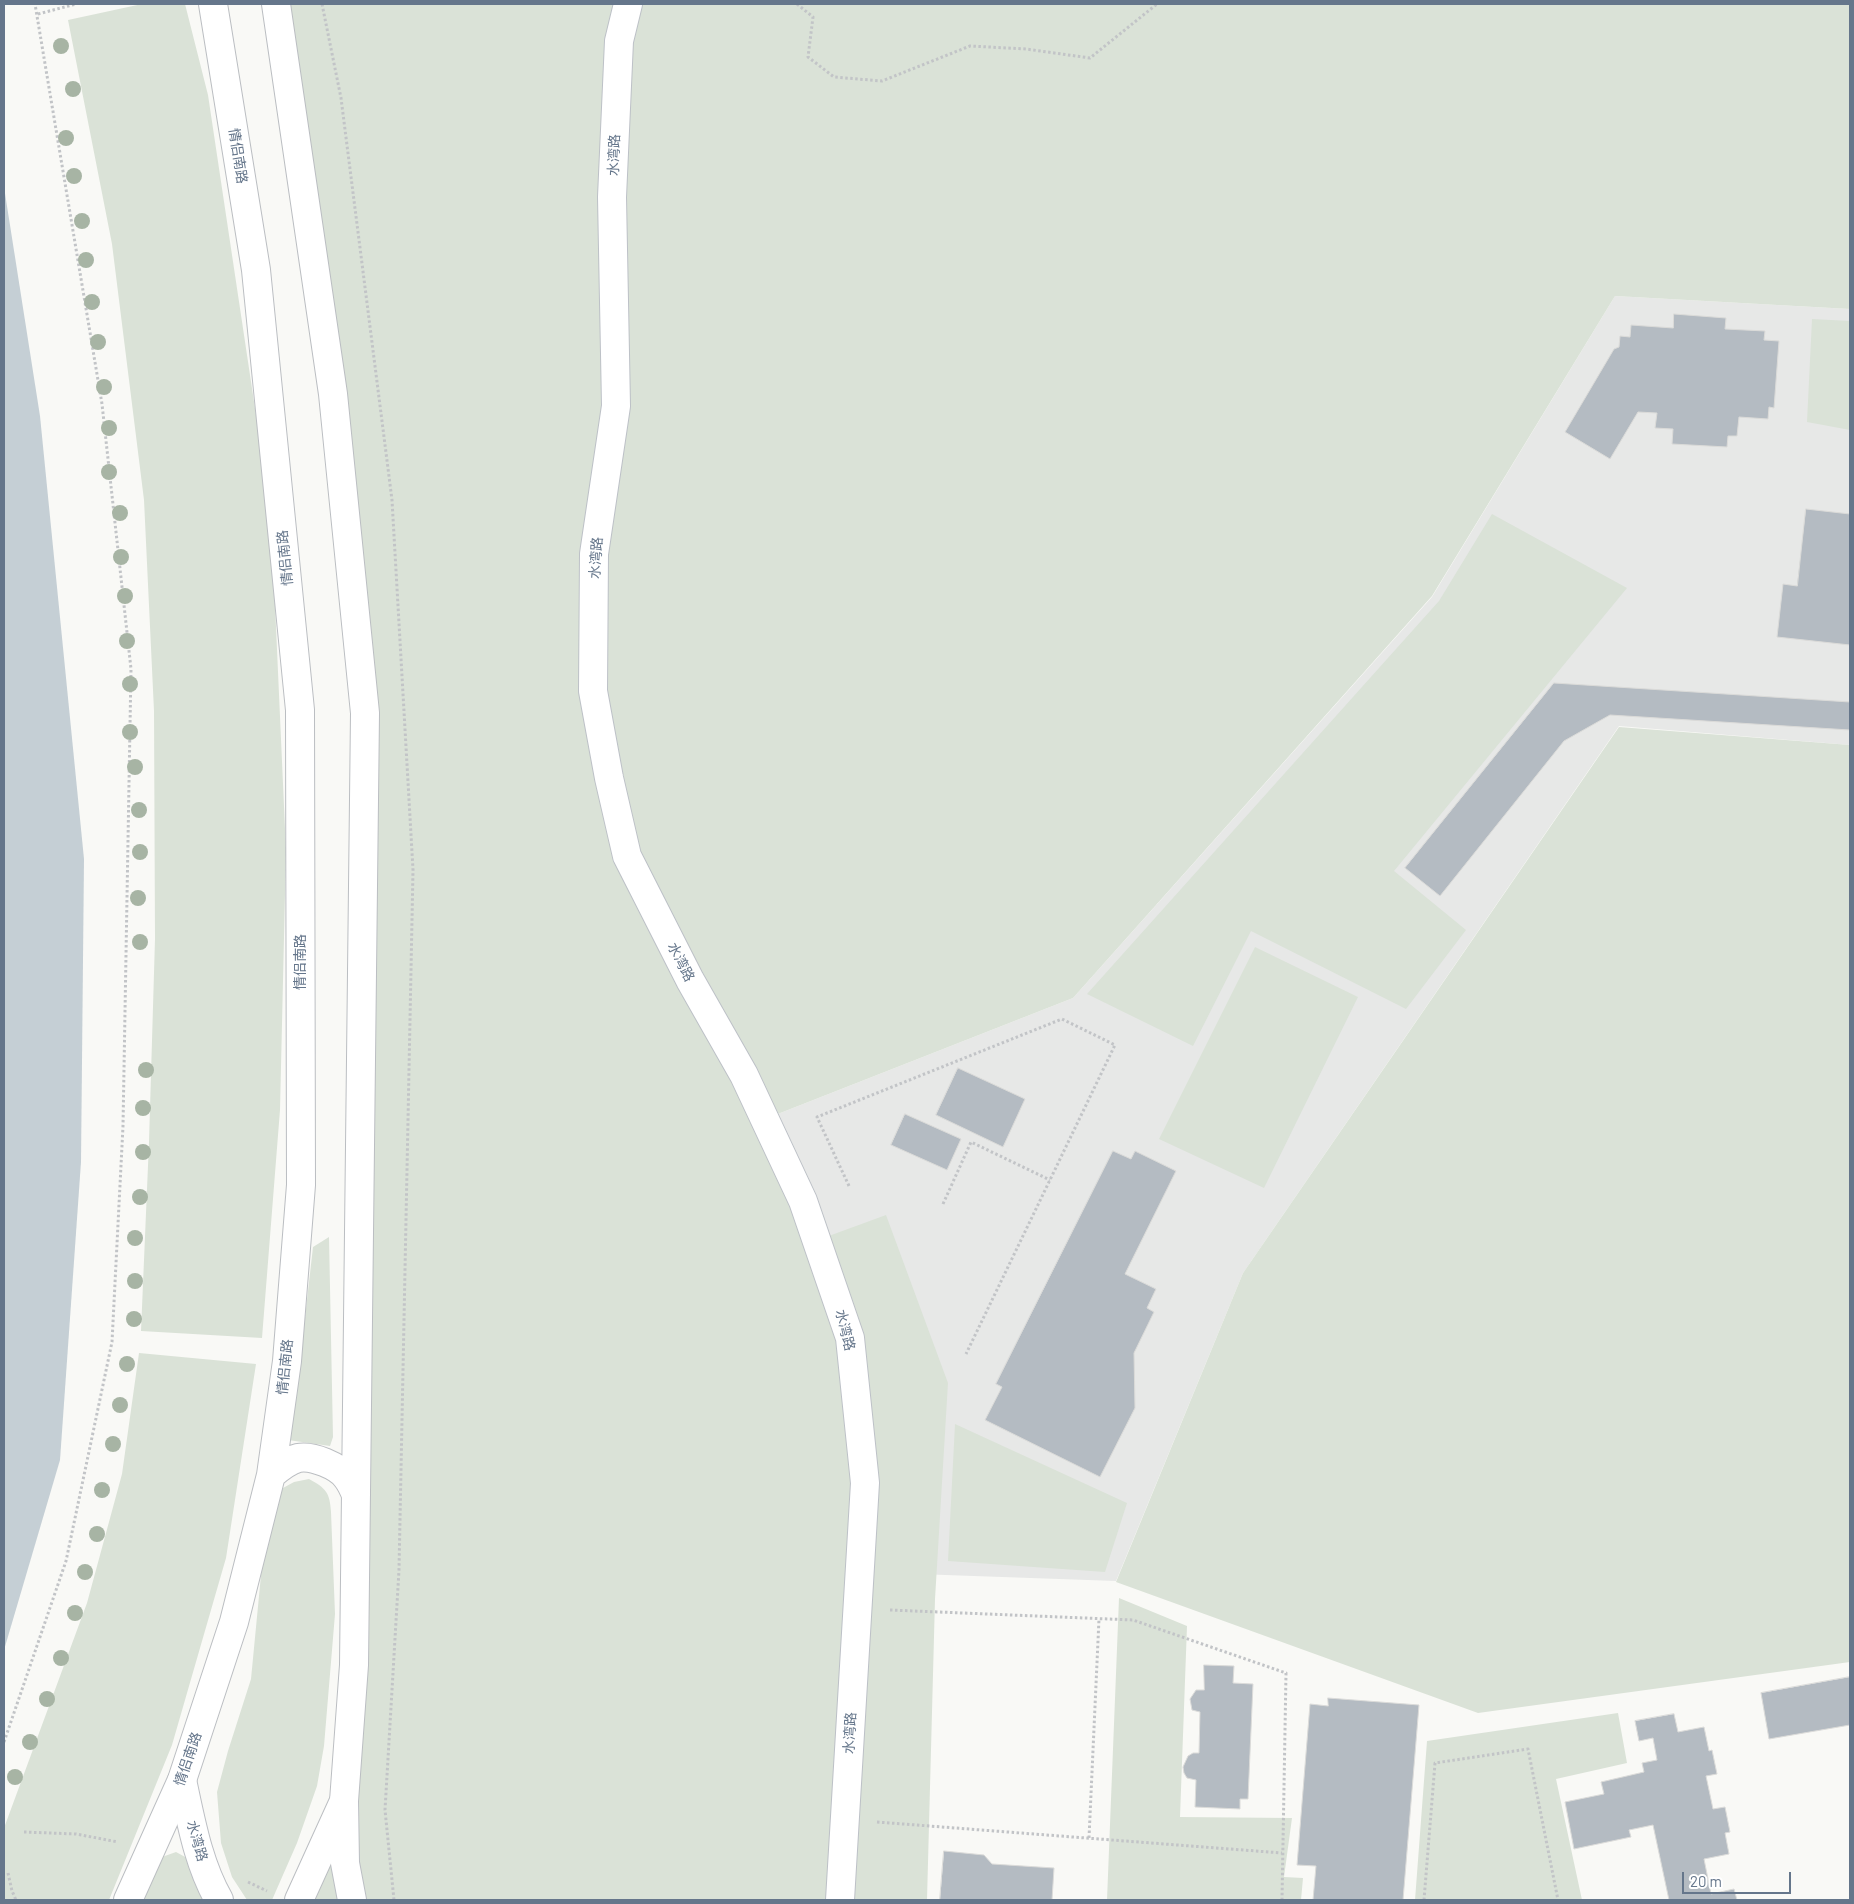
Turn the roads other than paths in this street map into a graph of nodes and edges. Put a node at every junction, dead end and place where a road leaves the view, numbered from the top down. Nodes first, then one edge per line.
1 (213, 4) edge
2 (276, 4) edge
3 (628, 4) edge
4 (271, 1475) junction
5 (356, 1495) junction
6 (182, 1780) junction
7 (344, 1801) junction
8 (128, 1900) edge
9 (219, 1900) edge
10 (299, 1900) edge
11 (352, 1900) edge
12 (840, 1900) edge

1 - 4 main road, 情侣南路
2 - 5 main road
3 - 12 main road, 水湾路
4 - 5 main road
4 - 6 main road, 情侣南路
5 - 7 main road
6 - 8 main road, 情侣南路
6 - 9 main road, 水湾路
7 - 10 main road
7 - 11 main road

